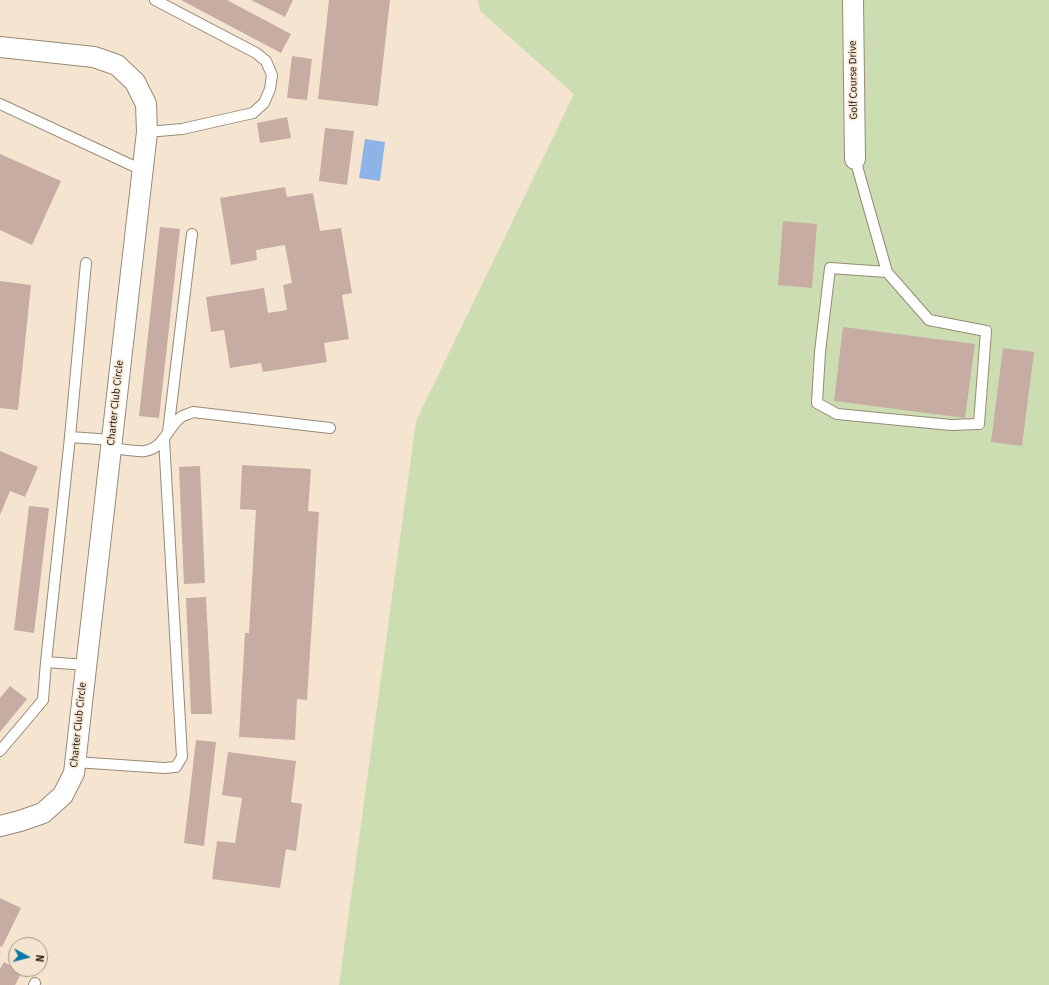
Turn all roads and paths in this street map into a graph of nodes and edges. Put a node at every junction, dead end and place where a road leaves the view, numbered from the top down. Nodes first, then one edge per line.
1 (155, 0) edge
2 (853, 0) edge
3 (0, 47) edge
4 (0, 104) edge
5 (147, 132) junction
6 (855, 159) joint
7 (142, 170) junction
8 (192, 234) dead end
9 (86, 263) dead end
10 (887, 272) junction
11 (330, 428) dead end
12 (166, 435) junction
13 (70, 437) junction
14 (111, 444) junction
15 (46, 662) junction
16 (86, 664) junction
17 (0, 752) edge
18 (76, 762) junction
19 (0, 826) edge

1 - 5 lane
2 - 6 street, Golf Course Drive
3 - 5 street, Charter Club Circle
4 - 7 lane
5 - 7 street, Charter Club Circle
6 - 10 lane
7 - 14 street, Charter Club Circle
8 - 12 lane
9 - 13 lane
10 - 10 lane
11 - 12 lane
12 - 14 lane
12 - 18 lane
13 - 14 lane
13 - 15 lane
14 - 16 street, Charter Club Circle
15 - 16 lane
15 - 17 lane
16 - 18 street, Charter Club Circle
18 - 19 street, Charter Club Circle

